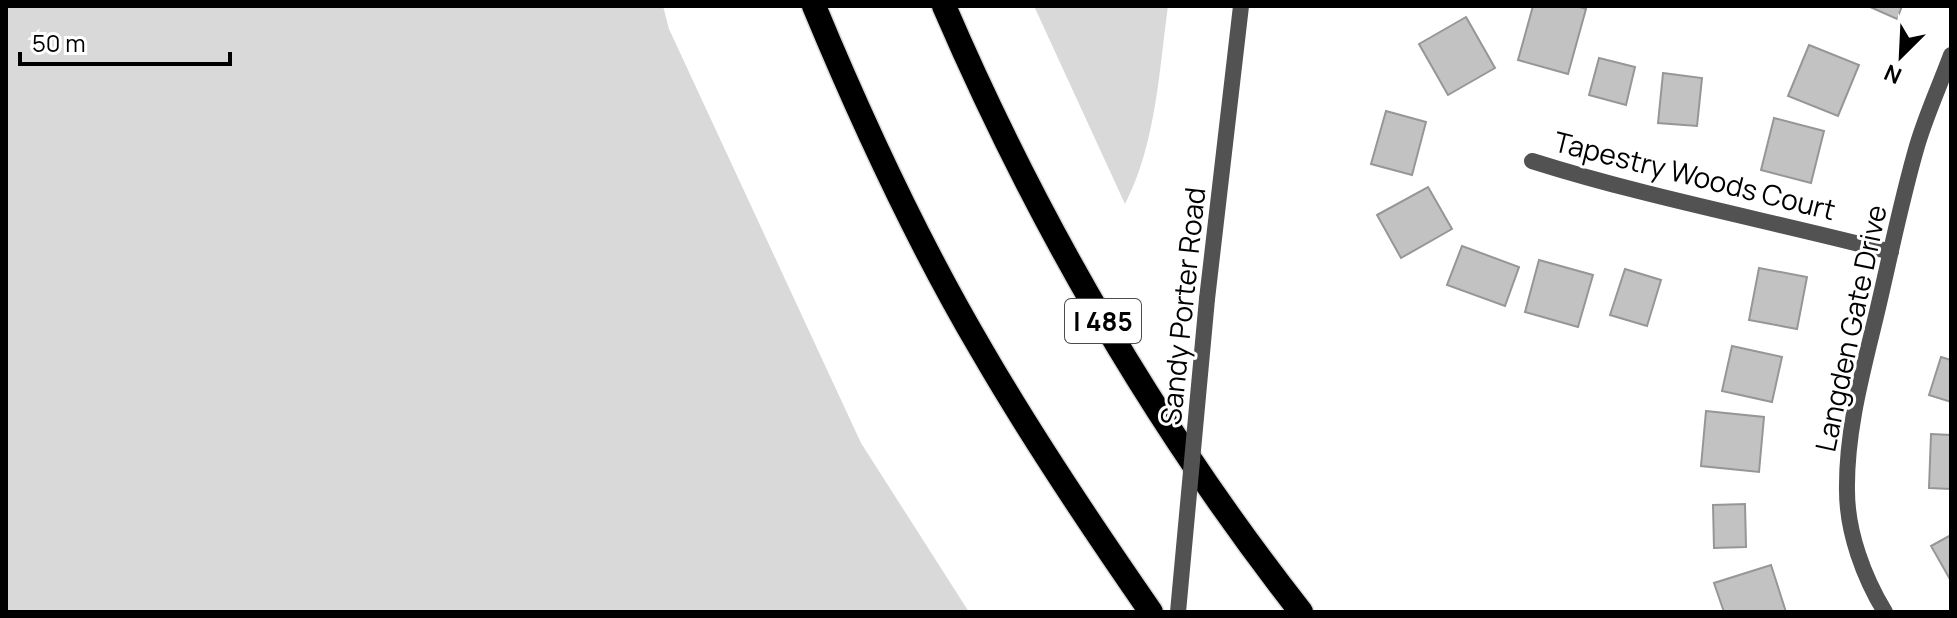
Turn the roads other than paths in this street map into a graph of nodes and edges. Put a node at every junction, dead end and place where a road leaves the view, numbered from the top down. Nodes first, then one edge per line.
1 (814, 6) edge
2 (944, 6) edge
3 (1241, 6) edge
4 (1951, 55) edge
5 (1532, 161) dead end
6 (1891, 252) junction
7 (1151, 612) edge
8 (1178, 612) edge
9 (1301, 612) edge
10 (1885, 612) edge

1 - 7 highway
2 - 9 highway, I 485
3 - 8 street, Sandy Porter Road, bridge
4 - 6 street, Langden Gate Drive
5 - 6 street, Tapestry Woods Court
6 - 10 street, Langden Gate Drive

